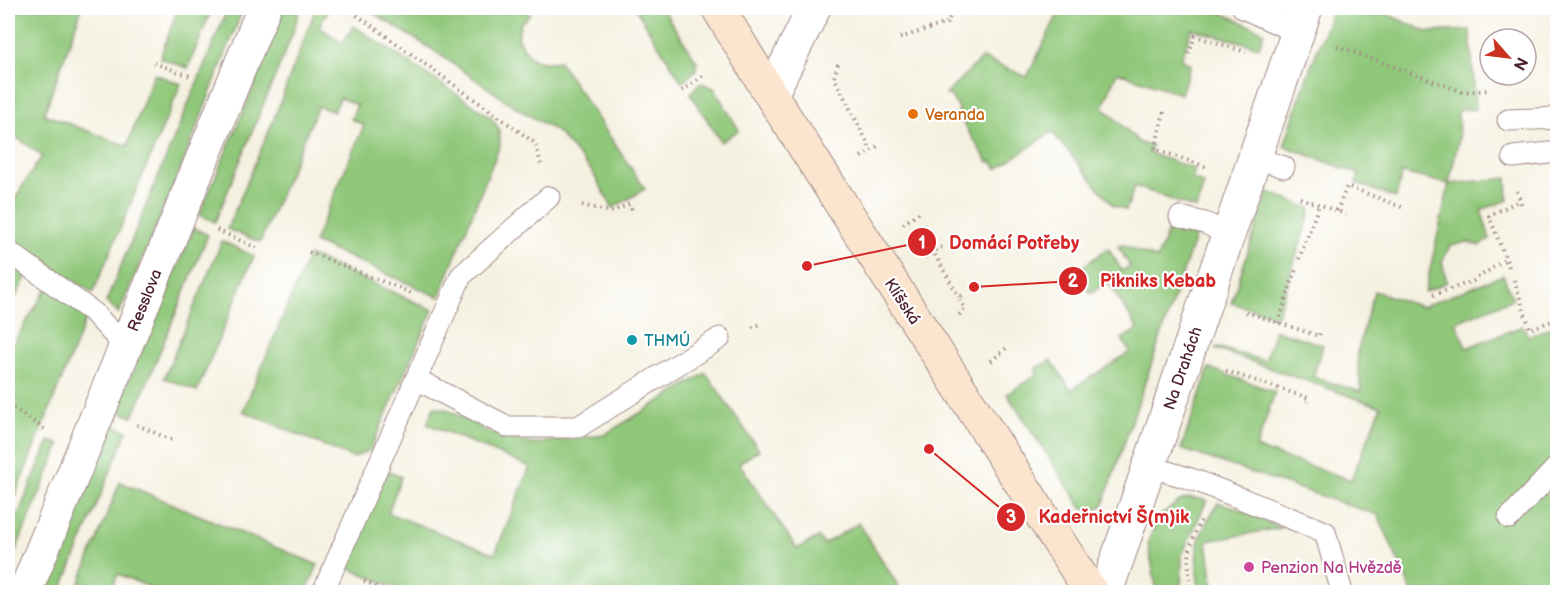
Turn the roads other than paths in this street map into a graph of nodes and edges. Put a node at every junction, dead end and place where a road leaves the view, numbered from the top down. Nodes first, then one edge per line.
1 (264, 8) edge
2 (718, 8) edge
3 (814, 8) edge
4 (1243, 8) edge
5 (1301, 20) edge
6 (771, 95) junction
7 (1557, 118) edge
8 (1508, 120) dead end
9 (1557, 152) edge
10 (1253, 157) junction
11 (1513, 157) dead end
12 (1284, 167) dead end
13 (549, 197) road end
14 (1180, 217) dead end
15 (1227, 234) junction
16 (8, 251) edge
17 (720, 338) dead end
18 (125, 347) junction
19 (416, 379) junction
20 (1149, 466) junction
21 (1557, 466) edge
22 (1509, 518) dead end
23 (25, 592) edge
24 (323, 592) edge
25 (1091, 592) edge
26 (1106, 592) edge
27 (1342, 592) edge

1 - 18 street, Resslova
2 - 6 street, Klíšská
3 - 6 street
4 - 5 lane
5 - 10 street, Na Drahách
6 - 25 street, Klíšská
7 - 8 lane
9 - 11 lane
10 - 12 lane
10 - 15 street, Na Drahách
13 - 19 lane
14 - 15 lane
15 - 20 street, Na Drahách
16 - 18 lane
17 - 19 lane
18 - 23 street, Resslova
19 - 24 lane
20 - 26 street, Na Drahách
20 - 27 lane
21 - 22 lane

